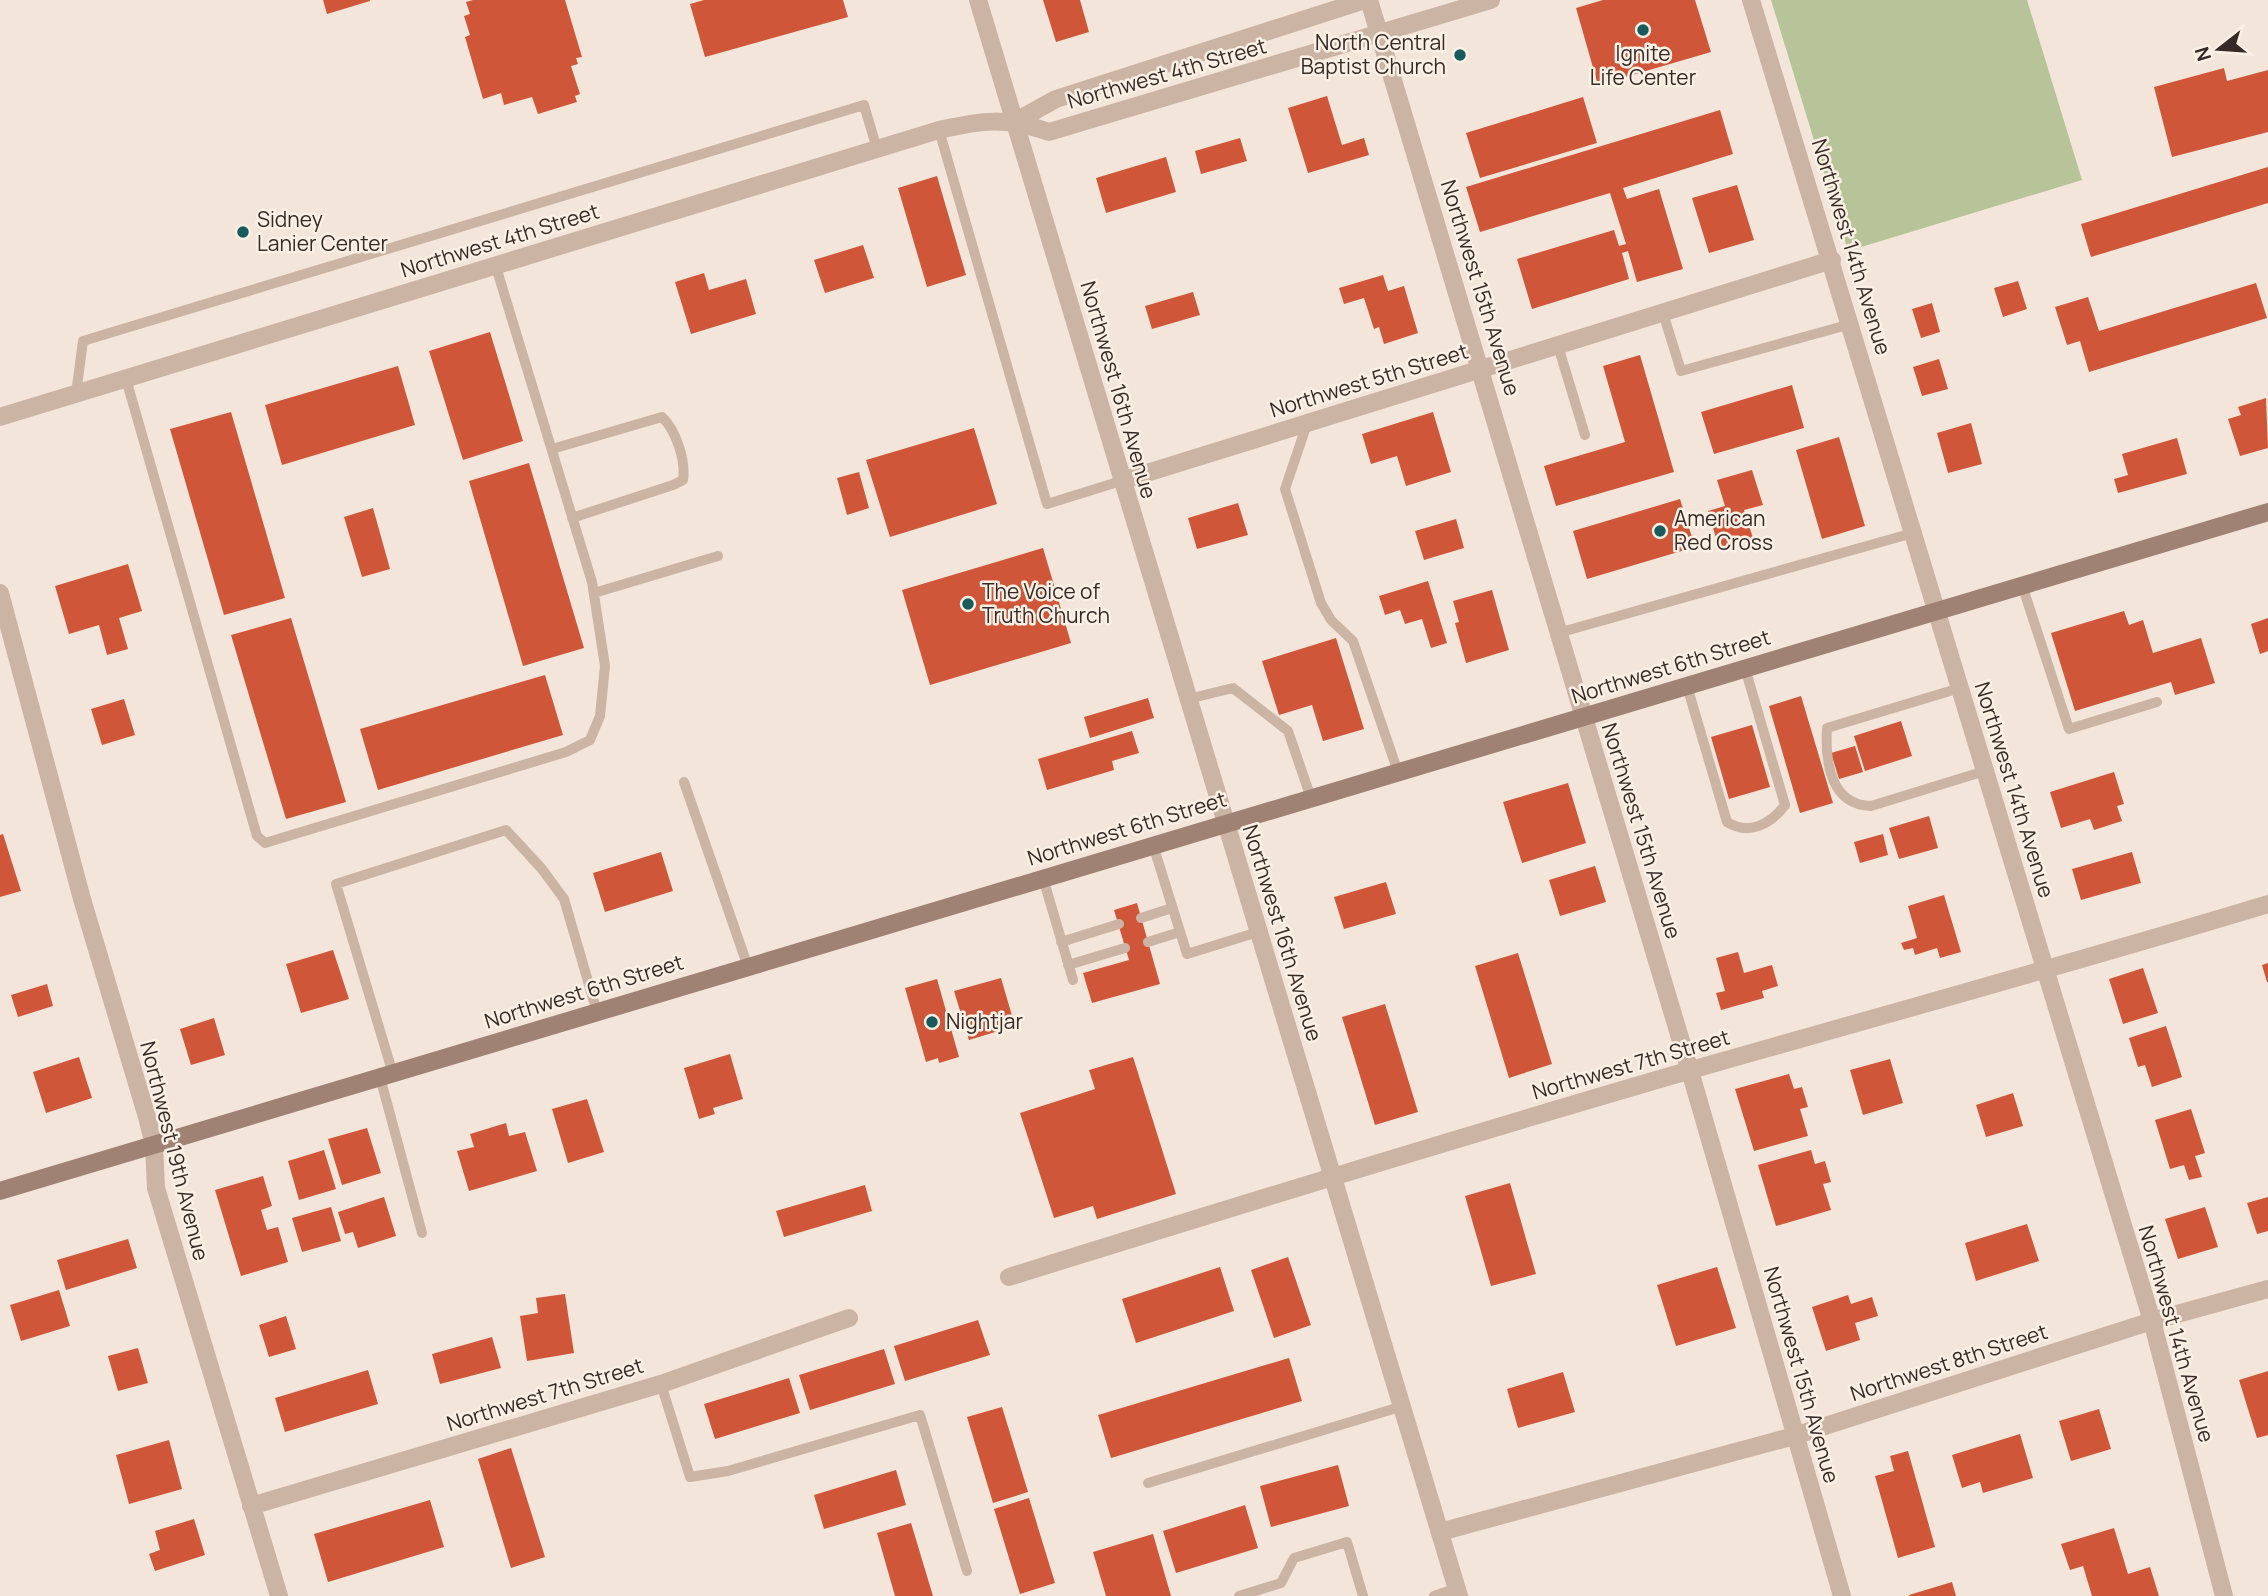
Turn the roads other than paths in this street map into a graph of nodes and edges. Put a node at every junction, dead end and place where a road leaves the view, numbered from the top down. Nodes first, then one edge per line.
1 (978, 0) edge
2 (1367, 0) edge
3 (1491, 0) edge
4 (1751, 0) edge
5 (1380, 36) junction
6 (1016, 121) junction
7 (939, 130) junction
8 (877, 149) junction
9 (1832, 260) junction
10 (496, 267) junction
11 (1663, 313) junction
12 (1851, 324) junction
13 (1558, 346) junction
14 (1481, 370) junction
15 (126, 379) junction
16 (76, 394) junction
17 (0, 417) edge
18 (1307, 424) junction
19 (1585, 435) dead end
20 (552, 449) junction
21 (1121, 481) junction
22 (2268, 512) edge
23 (572, 517) junction
24 (1913, 533) junction
25 (718, 556) dead end
26 (2022, 585) junction
27 (0, 593) edge
28 (594, 593) junction
29 (1936, 611) junction
30 (1558, 633) junction
31 (1745, 668) junction
32 (1687, 685) junction
33 (1960, 688) junction
34 (1188, 699) junction
35 (2157, 702) dead end
36 (1583, 717) junction
37 (1985, 771) junction
38 (1398, 772) junction
39 (684, 782) dead end
40 (1311, 798) junction
41 (1226, 823) junction
42 (1153, 845) junction
43 (1043, 878) junction
44 (2268, 904) edge
45 (1172, 908) junction
46 (1141, 918) dead end
47 (1119, 925) dead end
48 (1180, 932) junction
49 (1258, 932) junction
50 (1061, 942) junction
51 (1148, 942) dead end
52 (1125, 948) dead end
53 (1068, 965) junction
54 (748, 967) junction
55 (2045, 972) junction
56 (1073, 980) dead end
57 (597, 1012) junction
58 (1690, 1071) junction
59 (386, 1075) junction
60 (154, 1145) junction
61 (1331, 1177) junction
62 (0, 1191) edge
63 (422, 1233) dead end
64 (1009, 1277) dead end
65 (2268, 1289) edge
66 (849, 1318) dead end
67 (2152, 1321) junction
68 (661, 1384) junction
69 (1403, 1406) junction
70 (1794, 1436) junction
71 (1148, 1483) dead end
72 (251, 1506) junction
73 (1440, 1532) junction
74 (967, 1571) dead end
75 (1458, 1592) edge
76 (279, 1596) edge
77 (1239, 1596) edge
78 (1363, 1596) edge
79 (1434, 1596) edge
80 (1842, 1596) edge
81 (2224, 1596) edge

1 - 6 street, Northwest 16th Avenue
2 - 5 street, Northwest 15th Avenue
2 - 6 street, Northwest 4th Street
3 - 5 street, Northwest 4th Street
4 - 9 street, Northwest 14th Avenue
5 - 6 street, Northwest 4th Street
5 - 14 street, Northwest 15th Avenue
6 - 7 street, Northwest 4th Street
6 - 21 street, Northwest 16th Avenue
7 - 8 street, Northwest 4th Street
7 - 21 lane
8 - 10 street, Northwest 4th Street
8 - 16 lane
9 - 11 street, Northwest 5th Street
9 - 12 street, Northwest 14th Avenue
10 - 15 street, Northwest 4th Street
10 - 20 lane
11 - 12 lane
11 - 13 street, Northwest 5th Street
12 - 24 street, Northwest 14th Avenue
13 - 14 street, Northwest 5th Street
13 - 19 lane
14 - 18 street, Northwest 5th Street
14 - 30 street, Northwest 15th Avenue
15 - 16 street, Northwest 4th Street
15 - 28 lane
16 - 17 street, Northwest 4th Street
18 - 21 street, Northwest 5th Street
18 - 38 lane
20 - 23 lane
20 - 23 lane
21 - 34 street, Northwest 16th Avenue
22 - 26 main road, Northwest 6th Street
23 - 28 lane
24 - 29 street, Northwest 14th Avenue
24 - 30 lane
25 - 28 lane
26 - 29 main road, Northwest 6th Street
26 - 35 lane
27 - 60 street, Northwest 19th Avenue
29 - 31 main road, Northwest 6th Street
29 - 33 street, Northwest 14th Avenue
30 - 36 street, Northwest 15th Avenue
31 - 32 main road, Northwest 6th Street
31 - 32 lane
32 - 36 main road, Northwest 6th Street
33 - 37 street, Northwest 14th Avenue
33 - 37 lane
34 - 40 lane
34 - 41 street, Northwest 16th Avenue
36 - 38 main road, Northwest 6th Street
36 - 58 street, Northwest 15th Avenue
37 - 55 street, Northwest 14th Avenue
38 - 40 main road, Northwest 6th Street
39 - 54 lane
40 - 41 main road, Northwest 6th Street
41 - 42 main road, Northwest 6th Street
41 - 49 street, Northwest 16th Avenue
42 - 43 main road, Northwest 6th Street
42 - 45 lane
43 - 50 lane
43 - 54 main road, Northwest 6th Street
44 - 55 street, Northwest 7th Street
45 - 46 lane
45 - 48 lane
47 - 50 lane
48 - 49 lane
48 - 51 lane
49 - 61 street, Northwest 16th Avenue
50 - 53 lane
52 - 53 lane
53 - 56 lane
54 - 57 main road, Northwest 6th Street
55 - 58 street, Northwest 7th Street
55 - 67 street, Northwest 14th Avenue
57 - 59 main road, Northwest 6th Street
57 - 59 lane
58 - 61 street, Northwest 7th Street
58 - 70 street, Northwest 15th Avenue
59 - 60 main road, Northwest 6th Street
59 - 63 lane
60 - 62 main road, Northwest 6th Street
60 - 72 street, Northwest 19th Avenue
61 - 64 street, Northwest 7th Street
61 - 69 street, Northwest 16th Avenue
65 - 67 street, Northwest 8th Street
66 - 68 street, Northwest 7th Street
67 - 70 street, Northwest 8th Street
67 - 81 street, Northwest 14th Avenue
68 - 72 street, Northwest 7th Street
68 - 74 lane
69 - 71 lane
69 - 73 street, Northwest 16th Avenue
70 - 73 street, Northwest 8th Street
70 - 80 street, Northwest 15th Avenue
72 - 76 street, Northwest 19th Avenue
73 - 75 street, Northwest 16th Avenue
75 - 79 lane
77 - 78 lane

